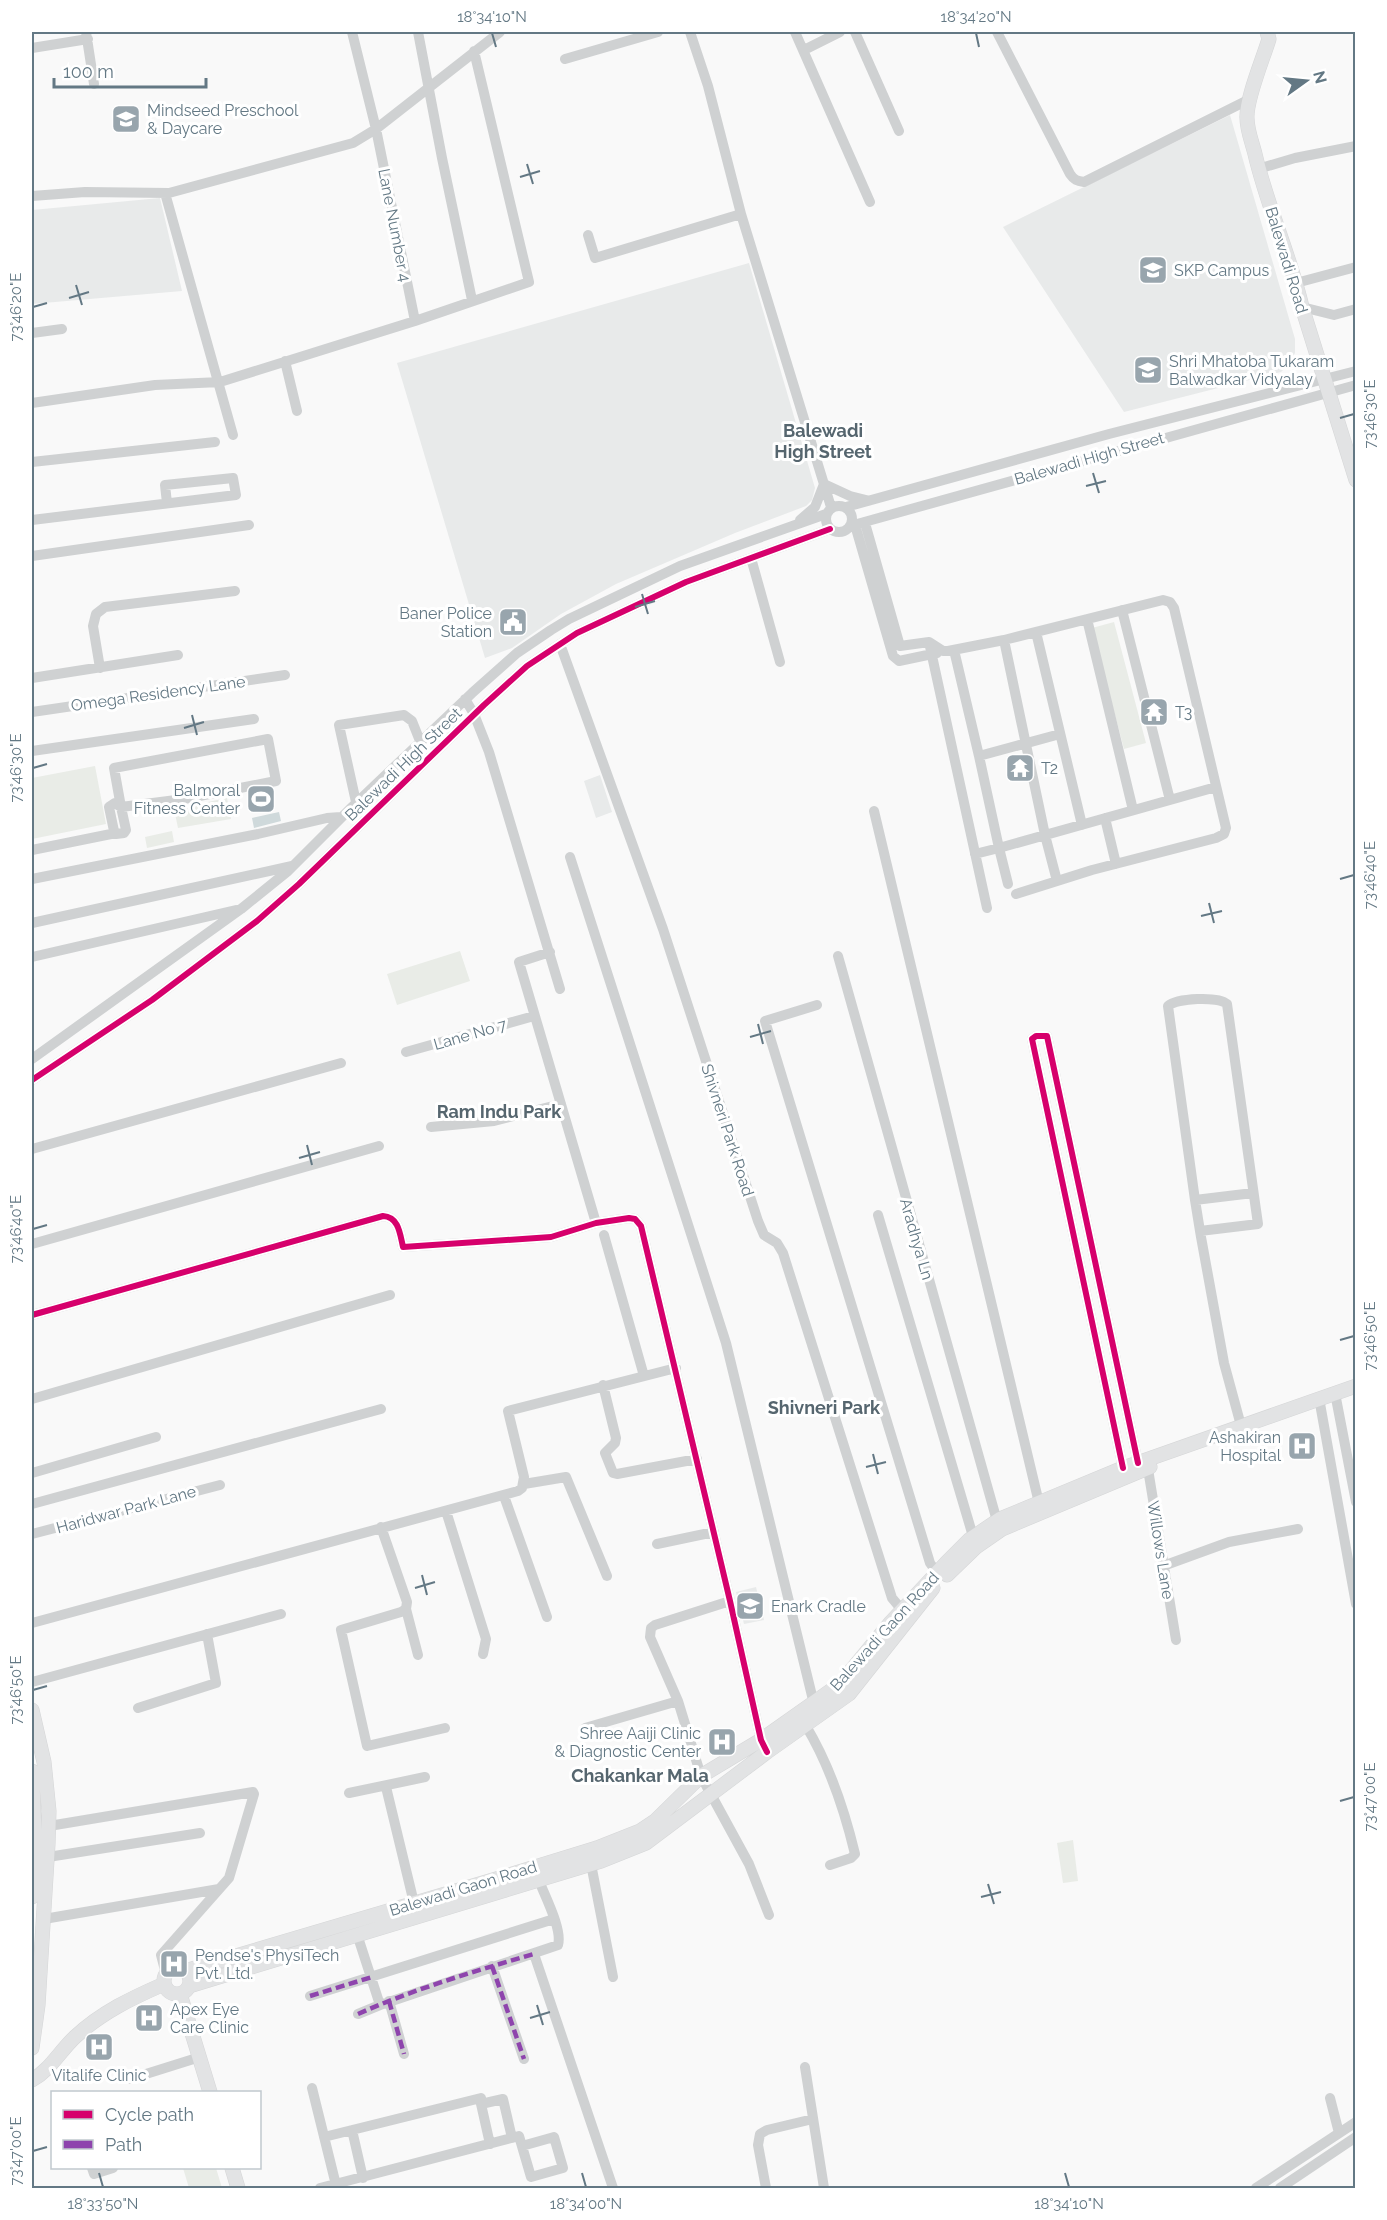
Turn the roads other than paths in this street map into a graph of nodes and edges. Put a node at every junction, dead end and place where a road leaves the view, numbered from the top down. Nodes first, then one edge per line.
1 (352, 32) edge
2 (418, 32) edge
3 (500, 32) edge
4 (658, 32) edge
5 (690, 32) edge
6 (795, 32) edge
7 (840, 32) edge
8 (855, 32) edge
9 (997, 32) edge
10 (1272, 34) edge
11 (87, 35) edge
12 (488, 36) edge
13 (32, 48) edge
14 (804, 50) junction
15 (474, 51) junction
16 (565, 59) dead end
17 (94, 84) dead end
18 (429, 87) junction
19 (1248, 100) junction
20 (376, 129) junction
21 (899, 131) dead end
22 (1356, 146) edge
23 (1258, 169) junction
24 (165, 193) junction
25 (32, 196) edge
26 (870, 202) dead end
27 (741, 214) junction
28 (588, 235) dead end
29 (1356, 267) edge
30 (1296, 283) junction
31 (472, 300) junction
32 (1302, 307) junction
33 (1356, 309) edge
34 (415, 321) junction
35 (62, 330) dead end
36 (32, 333) edge
37 (285, 362) junction
38 (1356, 371) edge
39 (220, 382) junction
40 (1326, 385) junction
41 (1356, 385) edge
42 (32, 403) edge
43 (297, 411) dead end
44 (233, 435) dead end
45 (215, 442) dead end
46 (32, 462) edge
47 (1356, 480) edge
48 (824, 484) junction
49 (872, 501) junction
50 (167, 503) junction
51 (846, 507) junction
52 (829, 511) junction
53 (32, 520) edge
54 (249, 525) dead end
55 (857, 525) junction
56 (789, 527) junction
57 (830, 529) junction
58 (32, 556) edge
59 (751, 558) junction
60 (235, 591) dead end
61 (1122, 610) junction
62 (1087, 619) junction
63 (1036, 632) junction
64 (1004, 640) junction
65 (929, 642) junction
66 (560, 644) junction
67 (900, 646) junction
68 (949, 650) junction
69 (178, 655) dead end
70 (932, 656) junction
71 (896, 659) junction
72 (780, 662) dead end
73 (100, 668) junction
74 (494, 673) junction
75 (285, 675) dead end
76 (32, 678) edge
77 (505, 686) junction
78 (465, 699) junction
79 (32, 712) edge
80 (474, 714) junction
81 (254, 719) dead end
82 (1060, 734) junction
83 (420, 741) junction
84 (1026, 743) junction
85 (32, 751) edge
86 (980, 756) junction
87 (1216, 787) junction
88 (1170, 800) junction
89 (356, 802) junction
90 (121, 807) junction
91 (1133, 810) junction
92 (874, 811) dead end
93 (341, 817) junction
94 (1105, 818) junction
95 (1082, 825) junction
96 (1045, 835) junction
97 (999, 848) junction
98 (32, 850) edge
99 (975, 854) junction
100 (570, 857) dead end
101 (1116, 864) junction
102 (293, 866) junction
103 (32, 879) edge
104 (1057, 881) junction
105 (1008, 884) dead end
106 (1016, 894) dead end
107 (987, 908) dead end
108 (241, 909) junction
109 (32, 922) edge
110 (550, 952) junction
111 (838, 956) dead end
112 (32, 957) edge
113 (560, 989) dead end
114 (817, 1005) dead end
115 (534, 1016) junction
116 (406, 1052) dead end
117 (32, 1059) edge
118 (341, 1063) dead end
119 (32, 1080) edge
120 (561, 1104) junction
121 (431, 1127) dead end
122 (379, 1146) dead end
123 (32, 1149) edge
124 (1253, 1193) junction
125 (1195, 1200) junction
126 (878, 1215) dead end
127 (596, 1223) junction
128 (1200, 1231) junction
129 (604, 1234) dead end
130 (32, 1244) edge
131 (390, 1295) dead end
132 (32, 1315) edge
133 (676, 1368) junction
134 (644, 1376) junction
135 (603, 1385) junction
136 (1356, 1386) edge
137 (1356, 1393) edge
138 (1336, 1396) junction
139 (32, 1399) edge
140 (1320, 1402) junction
141 (381, 1409) dead end
142 (1242, 1430) junction
143 (156, 1437) dead end
144 (1132, 1444) junction
145 (1117, 1448) junction
146 (697, 1459) junction
147 (1144, 1464) junction
148 (1123, 1468) junction
149 (32, 1473) edge
150 (524, 1484) junction
151 (220, 1485) dead end
152 (504, 1496) junction
153 (1356, 1502) edge
154 (1039, 1503) junction
155 (32, 1504) edge
156 (446, 1511) junction
157 (997, 1521) junction
158 (381, 1527) junction
159 (1298, 1529) dead end
160 (714, 1532) junction
161 (32, 1534) edge
162 (975, 1542) junction
163 (657, 1544) dead end
164 (1163, 1566) junction
165 (937, 1573) junction
166 (607, 1576) dead end
167 (730, 1601) junction
168 (1356, 1604) edge
169 (406, 1609) junction
170 (902, 1610) junction
171 (281, 1614) dead end
172 (547, 1617) dead end
173 (32, 1623) edge
174 (207, 1634) junction
175 (1176, 1640) dead end
176 (483, 1654) dead end
177 (418, 1655) dead end
178 (32, 1682) edge
179 (678, 1701) junction
180 (814, 1704) junction
181 (138, 1708) dead end
182 (32, 1710) edge
183 (806, 1726) junction
184 (445, 1728) dead end
185 (585, 1728) dead end
186 (764, 1746) junction
187 (32, 1771) edge
188 (700, 1776) junction
189 (425, 1777) dead end
190 (386, 1787) junction
191 (349, 1793) dead end
192 (712, 1794) junction
193 (49, 1826) junction
194 (200, 1833) dead end
195 (33, 1834) edge
196 (48, 1857) junction
197 (591, 1864) junction
198 (830, 1865) dead end
199 (537, 1874) junction
200 (219, 1889) junction
201 (32, 1897) edge
202 (414, 1903) junction
203 (769, 1915) dead end
204 (44, 1918) junction
205 (554, 1919) junction
206 (355, 1928) junction
207 (534, 1954) junction
208 (492, 1966) junction
209 (185, 1971) junction
210 (372, 1977) junction
211 (613, 1977) dead end
212 (165, 1979) junction
213 (184, 1990) junction
214 (310, 1996) dead end
215 (385, 2003) junction
216 (358, 2014) dead end
217 (32, 2048) edge
218 (404, 2054) dead end
219 (200, 2057) junction
220 (524, 2059) dead end
221 (805, 2067) dead end
222 (130, 2079) dead end
223 (32, 2080) edge
224 (312, 2088) dead end
225 (210, 2091) edge
226 (481, 2098) dead end
227 (1330, 2098) dead end
228 (813, 2119) junction
229 (1356, 2122) edge
230 (352, 2130) junction
231 (1339, 2133) junction
232 (324, 2137) junction
233 (1356, 2137) edge
234 (512, 2138) junction
235 (490, 2144) junction
236 (522, 2146) junction
237 (92, 2169) edge
238 (110, 2169) edge
239 (232, 2169) edge
240 (363, 2178) junction
241 (336, 2185) junction
242 (238, 2188) edge
243 (320, 2188) edge
244 (613, 2188) edge
245 (766, 2188) edge
246 (824, 2188) edge
247 (1256, 2188) edge
248 (1280, 2188) edge

1 - 20 street, Lane Number 4
2 - 18 street
3 - 12 street
4 - 16 street
5 - 27 street
6 - 14 street
7 - 14 street
8 - 21 street
9 - 19 street
10 - 19 main road, Balewadi Road
11 - 13 street
11 - 17 street
12 - 15 street
14 - 26 street
15 - 18 street
15 - 31 street
18 - 20 street
18 - 31 street
19 - 23 main road, Balewadi Road
20 - 24 street
20 - 34 street, Lane Number 4
22 - 23 street
23 - 30 main road, Balewadi Road
24 - 25 street
24 - 39 street
27 - 28 street
27 - 48 street
29 - 30 street
30 - 32 main road, Balewadi Road
31 - 34 street
32 - 33 street
32 - 40 main road, Balewadi Road
34 - 37 street
35 - 36 street
37 - 39 street
37 - 43 street
38 - 40 street
39 - 42 street
39 - 44 street
40 - 41 street
40 - 47 main road, Balewadi Road
40 - 49 street, Balewadi High Street
40 - 55 street, Balewadi High Street
45 - 46 street
48 - 49 street
48 - 52 street
48 - 56 street
49 - 51 street, Balewadi High Street
50 - 50 street
50 - 53 street
51 - 52 street
51 - 55 street
52 - 56 street, Balewadi High Street
52 - 57 street
54 - 58 street
55 - 57 street
55 - 67 street
55 - 71 street
56 - 74 street, Balewadi High Street
57 - 59 street, Balewadi High Street
59 - 66 street, Balewadi High Street
59 - 72 street
60 - 73 street
61 - 62 street
61 - 87 street
61 - 88 street
62 - 63 street
62 - 91 street
63 - 64 street
63 - 82 street
64 - 68 street
64 - 84 street
65 - 67 street
65 - 68 street
65 - 70 street
66 - 77 street, Balewadi High Street
66 - 170 street, Shivneri Park Road
67 - 71 street
68 - 70 street
68 - 86 street
69 - 73 street
70 - 71 street
70 - 99 street
73 - 76 street
74 - 77 street
74 - 78 street, Balewadi High Street
75 - 79 street, Omega Residency Lane
77 - 80 street, Balewadi High Street
78 - 80 street
78 - 83 street, Balewadi High Street
80 - 110 street
80 - 119 street, Balewadi High Street
81 - 85 street
82 - 84 street
82 - 95 street
83 - 89 street, Balewadi High Street
83 - 89 street
84 - 86 street
84 - 96 street
86 - 97 street
87 - 88 street
87 - 101 street
88 - 91 street
89 - 93 street, Balewadi High Street
90 - 90 street
90 - 98 street
91 - 94 street
92 - 154 street
93 - 102 street, Balewadi High Street
93 - 103 street
94 - 95 street
94 - 101 street
95 - 96 street
96 - 97 street
96 - 104 street
97 - 99 street
97 - 105 street
99 - 107 street
100 - 180 street
101 - 104 street
102 - 108 street, Balewadi High Street
102 - 109 street
104 - 106 street
108 - 112 street
108 - 117 street, Balewadi High Street
110 - 113 street
110 - 115 street
111 - 157 street, Aradhya Ln
114 - 165 street
115 - 116 street, Lane No 7
115 - 120 street
118 - 123 street
120 - 121 street
120 - 127 street
122 - 130 street
124 - 125 street
124 - 125 street
124 - 128 street
125 - 128 street
126 - 162 street
127 - 132 street
127 - 133 street
128 - 142 street
129 - 134 street
131 - 139 street
133 - 134 street
133 - 146 street
134 - 135 street
135 - 146 street
135 - 150 street
136 - 138 main road, Balewadi Gaon Road
137 - 138 main road, Balewadi Gaon Road
138 - 140 main road, Balewadi Gaon Road
138 - 153 street
140 - 142 main road, Balewadi Gaon Road
140 - 168 street
141 - 155 street
142 - 147 main road, Balewadi Gaon Road
143 - 149 street
144 - 145 street
144 - 145 street, Willows Lane
144 - 147 street, Willows Lane
145 - 148 street
146 - 160 street
147 - 148 main road, Balewadi Gaon Road
147 - 162 main road, Balewadi Gaon Road
147 - 164 street, Willows Lane
148 - 154 main road, Balewadi Gaon Road
150 - 152 street
150 - 166 street
151 - 161 street, Haridwar Park Lane
152 - 156 street
152 - 172 street
154 - 157 main road, Balewadi Gaon Road
156 - 158 street
156 - 176 street
157 - 162 main road, Balewadi Gaon Road
158 - 169 street
158 - 173 street
159 - 164 street
160 - 163 street
160 - 167 street
162 - 165 main road, Balewadi Gaon Road
162 - 183 main road, Balewadi Gaon Road
164 - 175 street, Willows Lane
165 - 170 main road, Balewadi Gaon Road
167 - 179 street
167 - 186 street
169 - 177 street
169 - 184 street
170 - 180 main road, Balewadi Gaon Road
171 - 174 street
174 - 178 street
174 - 181 street
179 - 185 street
179 - 188 street
180 - 186 main road, Balewadi Gaon Road
182 - 193 main road
183 - 186 main road, Balewadi Gaon Road
183 - 198 street
186 - 188 main road, Balewadi Gaon Road
186 - 192 main road, Balewadi Gaon Road
187 - 195 main road
188 - 192 street
188 - 199 main road, Balewadi Gaon Road
189 - 190 street
190 - 191 street
190 - 202 street
192 - 197 main road, Balewadi Gaon Road
192 - 203 street
193 - 196 main road
193 - 200 street
194 - 196 street
195 - 201 main road
196 - 204 main road
197 - 199 main road, Balewadi Gaon Road
197 - 211 street
199 - 202 main road, Balewadi Gaon Road
199 - 205 street
199 - 206 main road, Balewadi Gaon Road
200 - 204 street
200 - 212 street
202 - 206 main road, Balewadi Gaon Road
204 - 217 main road
205 - 207 street
205 - 210 street
206 - 209 main road, Balewadi Gaon Road
206 - 210 street
206 - 213 main road, Balewadi Gaon Road
207 - 208 street
207 - 244 street
208 - 215 street
208 - 220 street
209 - 212 main road
209 - 213 main road
210 - 214 street
210 - 215 street
212 - 213 main road
212 - 223 main road
213 - 219 main road
215 - 216 street
215 - 218 street
219 - 222 street
219 - 225 main road
221 - 228 street
224 - 232 street
226 - 230 street
227 - 231 street
228 - 245 street
228 - 246 street
229 - 231 street
230 - 232 street
230 - 240 street
231 - 247 street
232 - 241 street
233 - 248 street
234 - 235 street
234 - 235 street
234 - 236 street
235 - 240 street
236 - 236 street
237 - 238 street
239 - 242 main road
240 - 241 street
241 - 243 street

